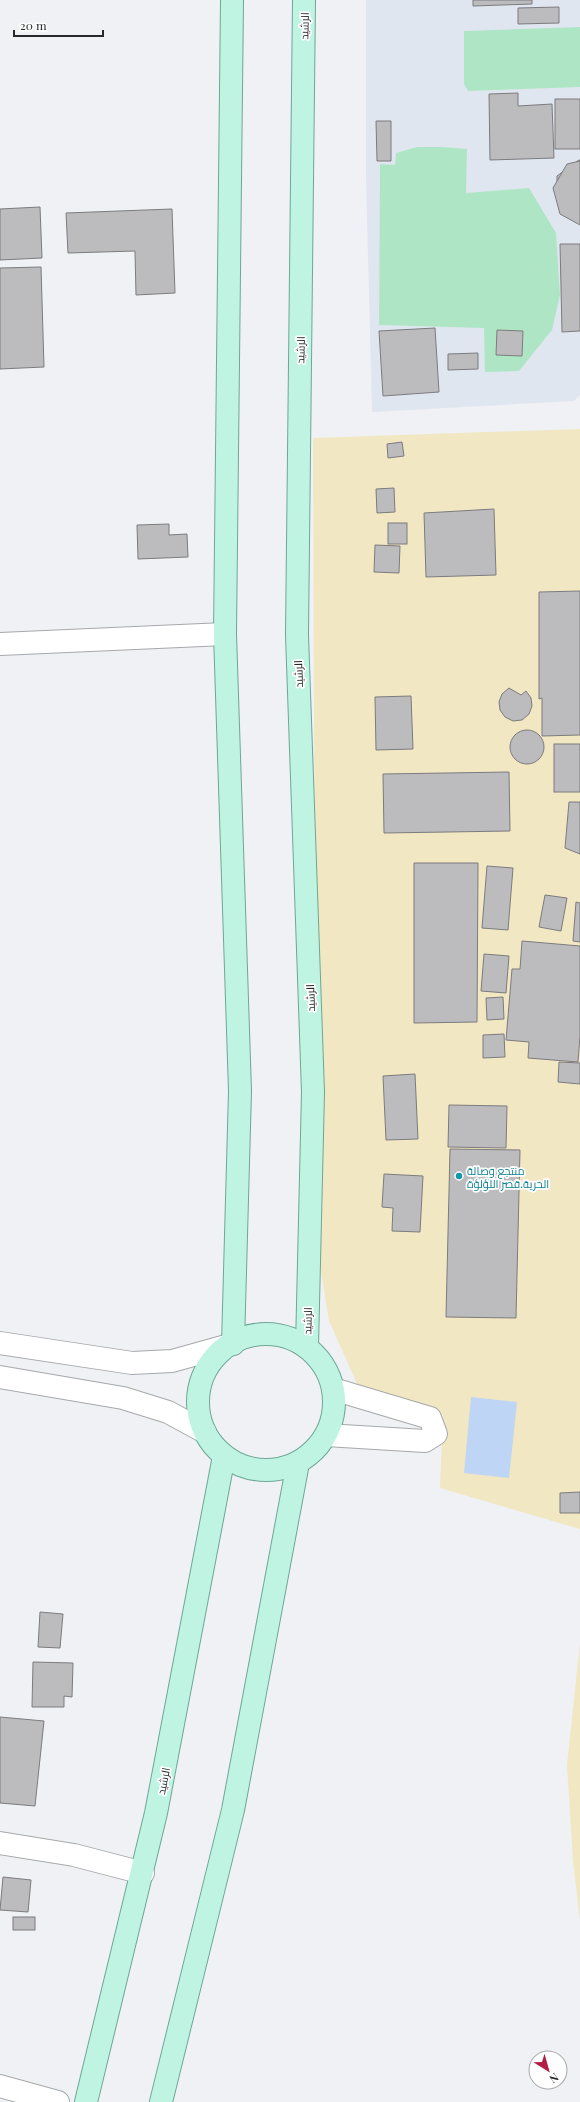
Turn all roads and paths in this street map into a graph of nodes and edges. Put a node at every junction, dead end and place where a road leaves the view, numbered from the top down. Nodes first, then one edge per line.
1 (232, 0) edge
2 (304, 0) edge
3 (225, 634) junction
4 (0, 644) edge
5 (0, 1343) edge
6 (233, 1344) junction
7 (307, 1347) junction
8 (0, 1377) edge
9 (333, 1389) junction
10 (205, 1432) junction
11 (326, 1435) junction
12 (224, 1456) junction
13 (298, 1462) junction
14 (0, 1843) edge
15 (143, 1873) junction
16 (0, 2086) edge
17 (58, 2102) edge
18 (86, 2102) edge
19 (161, 2102) edge

1 - 3 main road
2 - 7 main road, الرشيد
3 - 4 street
3 - 6 main road
5 - 6 street
6 - 7 main road
6 - 10 main road
7 - 9 main road
8 - 10 street
9 - 11 main road
9 - 11 street
10 - 12 main road
11 - 13 main road
12 - 13 main road
12 - 15 main road, الرشيد
13 - 19 main road
14 - 15 street
15 - 18 main road, الرشيد
16 - 17 street

